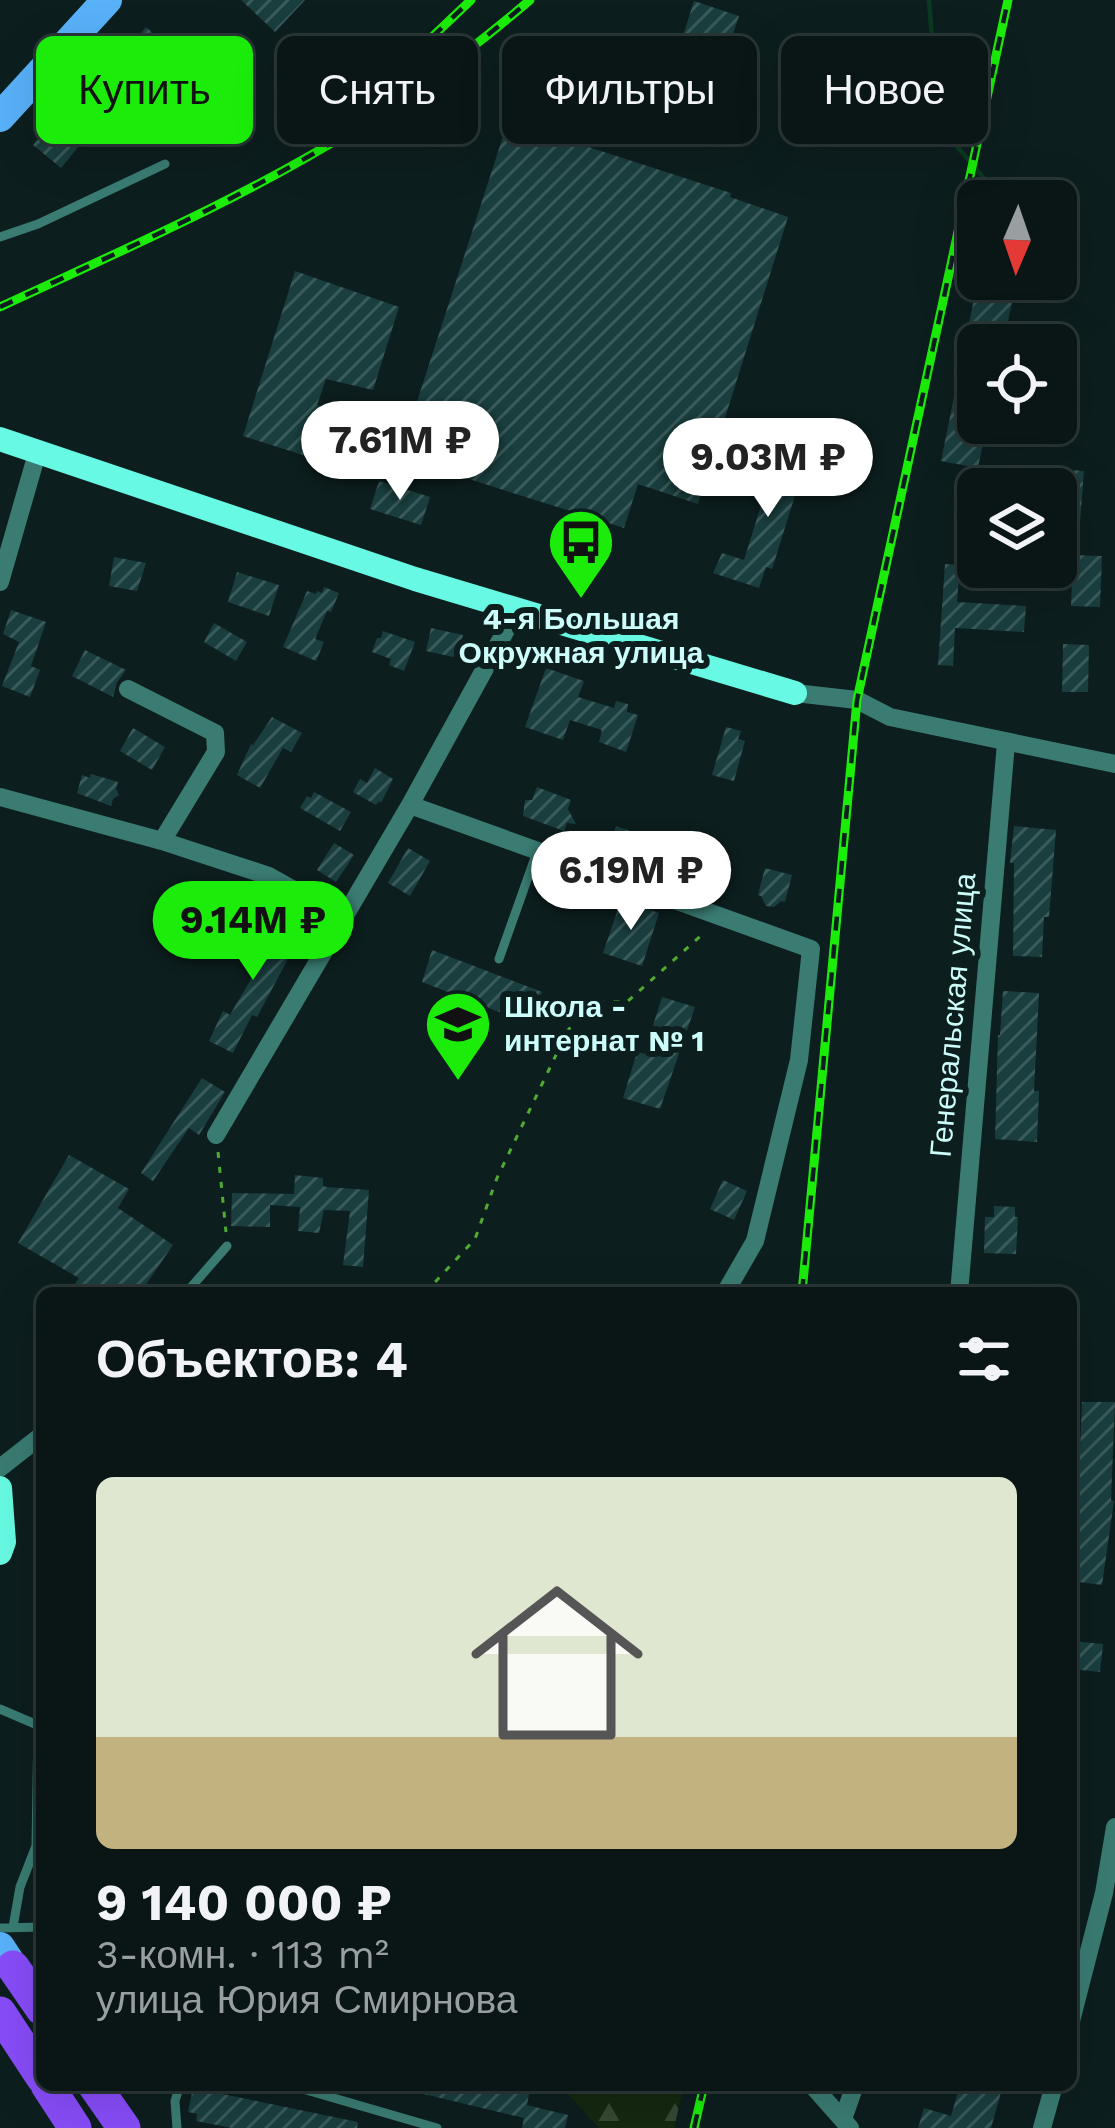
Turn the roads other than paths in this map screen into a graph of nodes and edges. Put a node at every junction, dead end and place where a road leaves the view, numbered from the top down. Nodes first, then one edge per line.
1 (86, 0) edge
2 (107, 0) edge
3 (3, 107) edge
4 (164, 164) dead end
5 (0, 238) edge
6 (0, 439) edge
7 (38, 451) junction
8 (0, 582) edge
9 (517, 610) junction
10 (128, 689) dead end
11 (795, 693) joint
12 (1006, 743) junction
13 (1115, 764) edge
14 (0, 797) edge
15 (410, 805) junction
16 (162, 841) junction
17 (537, 851) junction
18 (344, 918) junction
19 (500, 959) dead end
20 (216, 1135) road end
21 (227, 1246) road end
22 (191, 1287) edge
23 (728, 1287) edge
24 (960, 1287) edge
25 (36, 1440) edge
26 (0, 1468) edge
27 (0, 1488) edge
28 (0, 1553) edge
29 (1, 1711) edge
30 (36, 1724) edge
31 (1115, 1827) edge
32 (36, 1846) edge
33 (0, 1928) edge
34 (36, 1931) edge
35 (9, 1947) edge
36 (36, 1998) edge
37 (1077, 1998) edge
38 (0, 2013) edge
39 (36, 2068) edge
40 (51, 2091) edge
41 (98, 2091) edge
42 (178, 2091) edge
43 (308, 2091) edge
44 (818, 2091) edge
45 (854, 2091) edge
46 (1052, 2091) edge
47 (847, 2123) edge
48 (410, 2124) edge
49 (75, 2128) edge
50 (124, 2128) edge
51 (176, 2128) edge
52 (437, 2128) edge
53 (1042, 2128) edge

1 - 3 main road
2 - 3 main road
4 - 5 lane
6 - 7 street
7 - 8 street
7 - 9 street
9 - 11 street
9 - 15 street
10 - 16 street
11 - 12 street
12 - 13 street
12 - 24 street, Генеральская улица
14 - 16 street
15 - 17 street
15 - 18 street
16 - 18 street
17 - 19 lane
17 - 23 street
18 - 20 street
21 - 22 lane
25 - 26 street
27 - 28 street
29 - 30 lane
31 - 37 street
32 - 35 lane
33 - 35 lane
34 - 35 lane
35 - 36 highway
38 - 39 highway
40 - 49 highway
41 - 50 highway
42 - 51 lane
43 - 48 lane
44 - 47 street
45 - 47 street
46 - 53 street
48 - 52 lane

